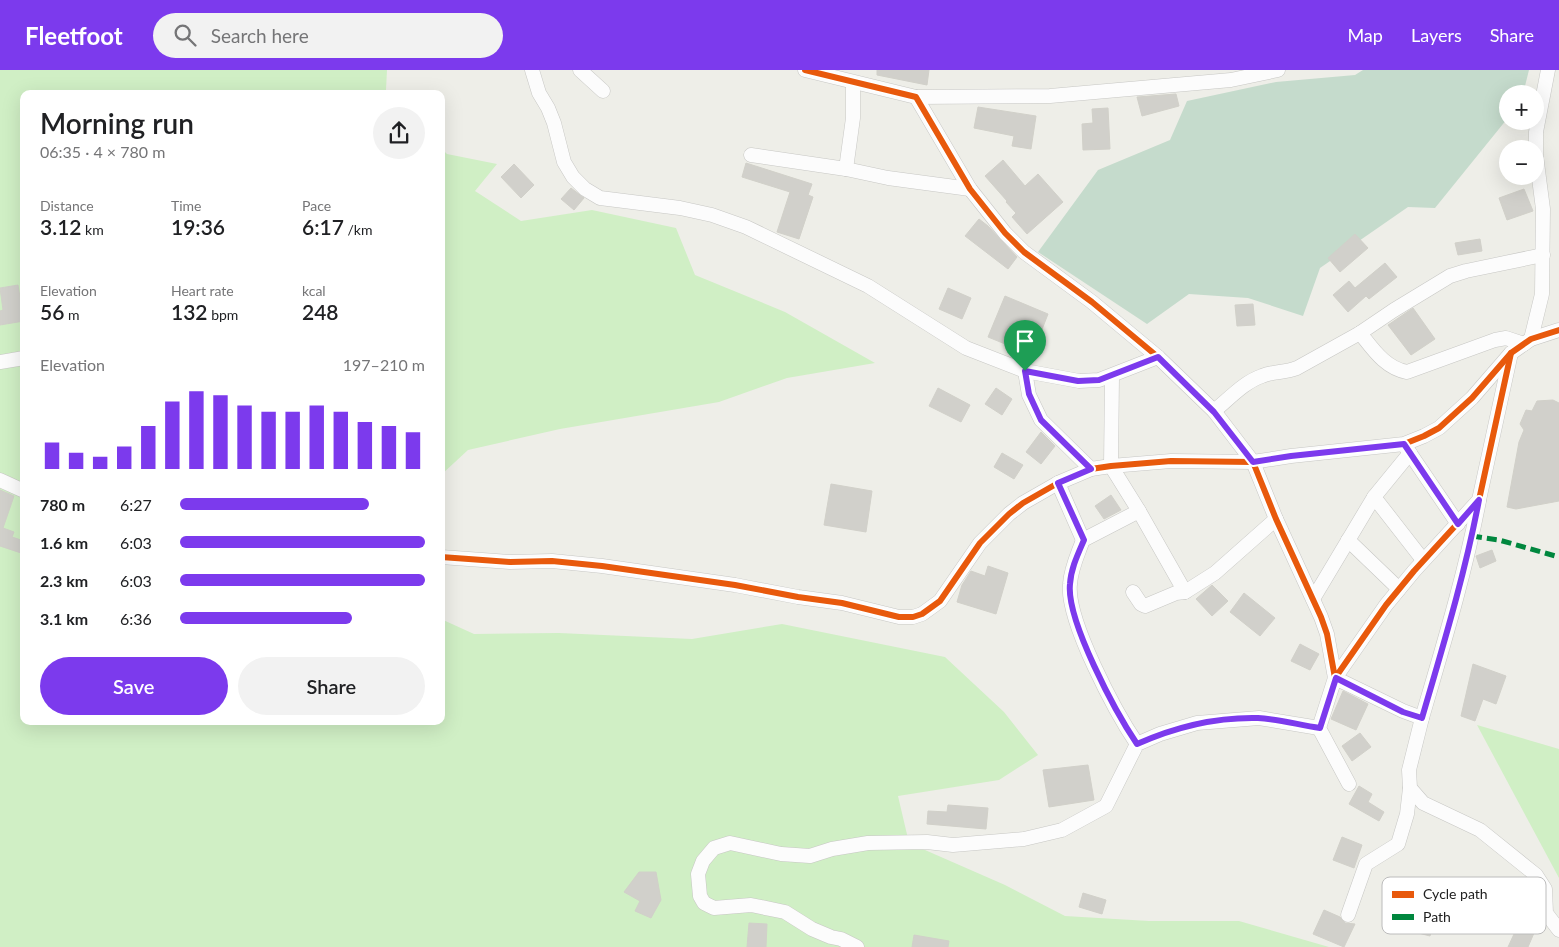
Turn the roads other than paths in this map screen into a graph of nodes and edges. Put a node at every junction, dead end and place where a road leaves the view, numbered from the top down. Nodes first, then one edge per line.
1 (532, 70) edge
2 (580, 70) edge
3 (805, 70) edge
4 (1278, 70) edge
5 (1548, 70) edge
6 (853, 83) junction
7 (603, 91) dead end
8 (916, 97) junction
9 (751, 155) dead end
10 (846, 169) junction
11 (970, 189) junction
12 (1543, 255) junction
13 (1559, 330) edge
14 (1360, 333) junction
15 (1528, 341) junction
16 (1511, 353) junction
17 (1158, 357) junction
18 (20, 359) edge
19 (0, 362) edge
20 (1025, 371) junction
21 (1112, 376) junction
22 (1214, 412) junction
23 (1407, 449) junction
24 (1253, 462) junction
25 (1111, 466) junction
26 (1091, 469) junction
27 (0, 480) edge
28 (1058, 483) junction
29 (20, 489) edge
30 (1374, 497) junction
31 (1479, 500) junction
32 (1139, 511) junction
33 (1276, 519) junction
34 (1458, 524) junction
35 (1084, 540) junction
36 (1348, 540) junction
37 (445, 557) edge
38 (1423, 560) junction
39 (1399, 589) junction
40 (1133, 592) dead end
41 (1185, 592) junction
42 (1313, 599) junction
43 (1336, 678) junction
44 (1422, 718) junction
45 (1320, 728) junction
46 (1137, 744) junction
47 (1349, 784) dead end
48 (1410, 788) junction
49 (1537, 877) edge
50 (1546, 913) edge
51 (1348, 915) dead end
52 (1559, 930) edge
53 (857, 947) edge

1 - 20 street
2 - 7 street
3 - 6 street
4 - 8 street
5 - 12 street
6 - 8 street
6 - 10 street
8 - 11 street
9 - 10 street
10 - 11 street
11 - 17 street
12 - 14 street
12 - 15 street
13 - 15 street
14 - 15 street
14 - 22 street
15 - 16 street
16 - 23 street
16 - 31 street
17 - 21 street
17 - 22 street
18 - 19 street
20 - 21 street
20 - 26 street
21 - 25 street
22 - 24 street
23 - 24 street
23 - 30 street
23 - 34 street
24 - 25 street
24 - 33 street
25 - 26 street
25 - 32 street
26 - 28 street
27 - 29 street
28 - 35 street
28 - 37 street
30 - 36 street
30 - 38 street
31 - 34 street
31 - 44 street
32 - 35 street
32 - 41 street
33 - 41 street
33 - 42 street
34 - 38 street
35 - 46 street
36 - 39 street
36 - 42 street
38 - 39 street
39 - 43 street
40 - 41 street
42 - 43 street
43 - 44 street
43 - 45 street
44 - 48 street
45 - 46 street
45 - 47 street
46 - 53 street
48 - 49 street
48 - 51 street
50 - 52 street

